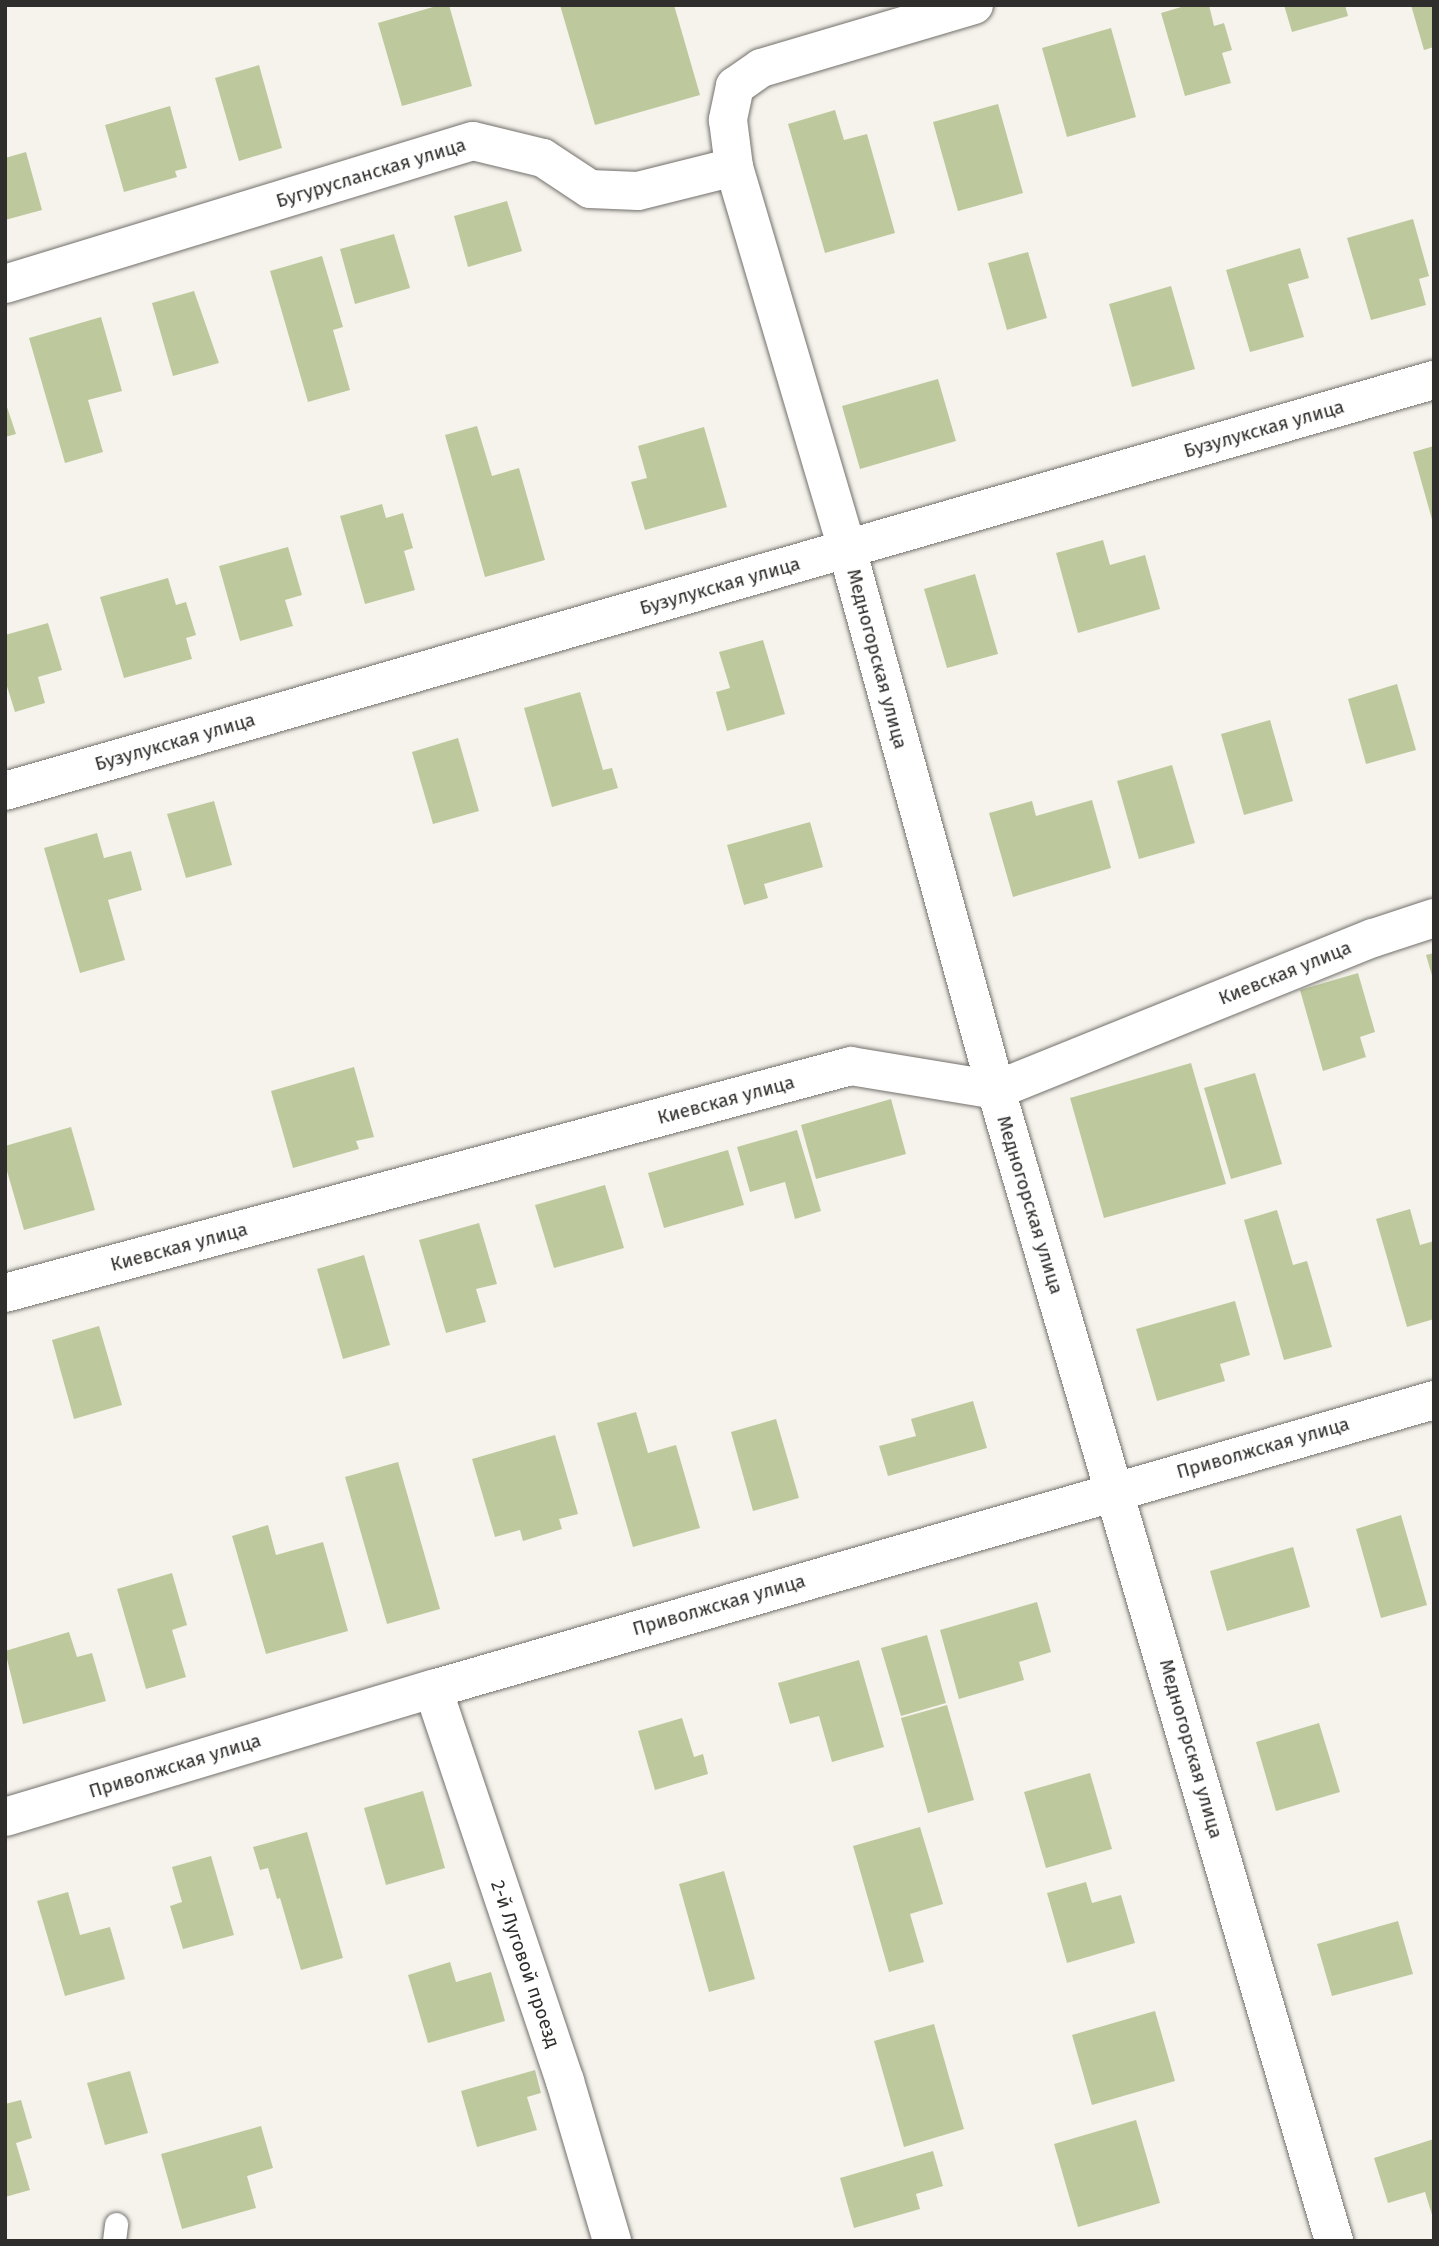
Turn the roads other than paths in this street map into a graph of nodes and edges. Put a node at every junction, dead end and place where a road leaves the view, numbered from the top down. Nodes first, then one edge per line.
1 (974, 5) edge
2 (734, 167) junction
3 (5, 284) edge
4 (1434, 380) edge
5 (847, 549) junction
6 (5, 790) edge
7 (1434, 918) edge
8 (996, 1090) junction
9 (5, 1293) edge
10 (1434, 1400) edge
11 (1116, 1490) junction
12 (433, 1689) junction
13 (5, 1817) edge
14 (612, 2241) edge
15 (1334, 2241) edge

1 - 2 street
2 - 3 street, Бугурусланская улица
2 - 5 street, Медногорская улица
4 - 5 street, Бузулукская улица
5 - 6 street, Бузулукская улица
5 - 8 street, Медногорская улица
7 - 8 street, Киевская улица
8 - 9 street, Киевская улица
8 - 11 street, Медногорская улица
10 - 11 street, Приволжская улица
11 - 12 street, Приволжская улица
11 - 15 street, Медногорская улица
12 - 13 street, Приволжская улица
12 - 14 street, 2-й Луговой проезд

